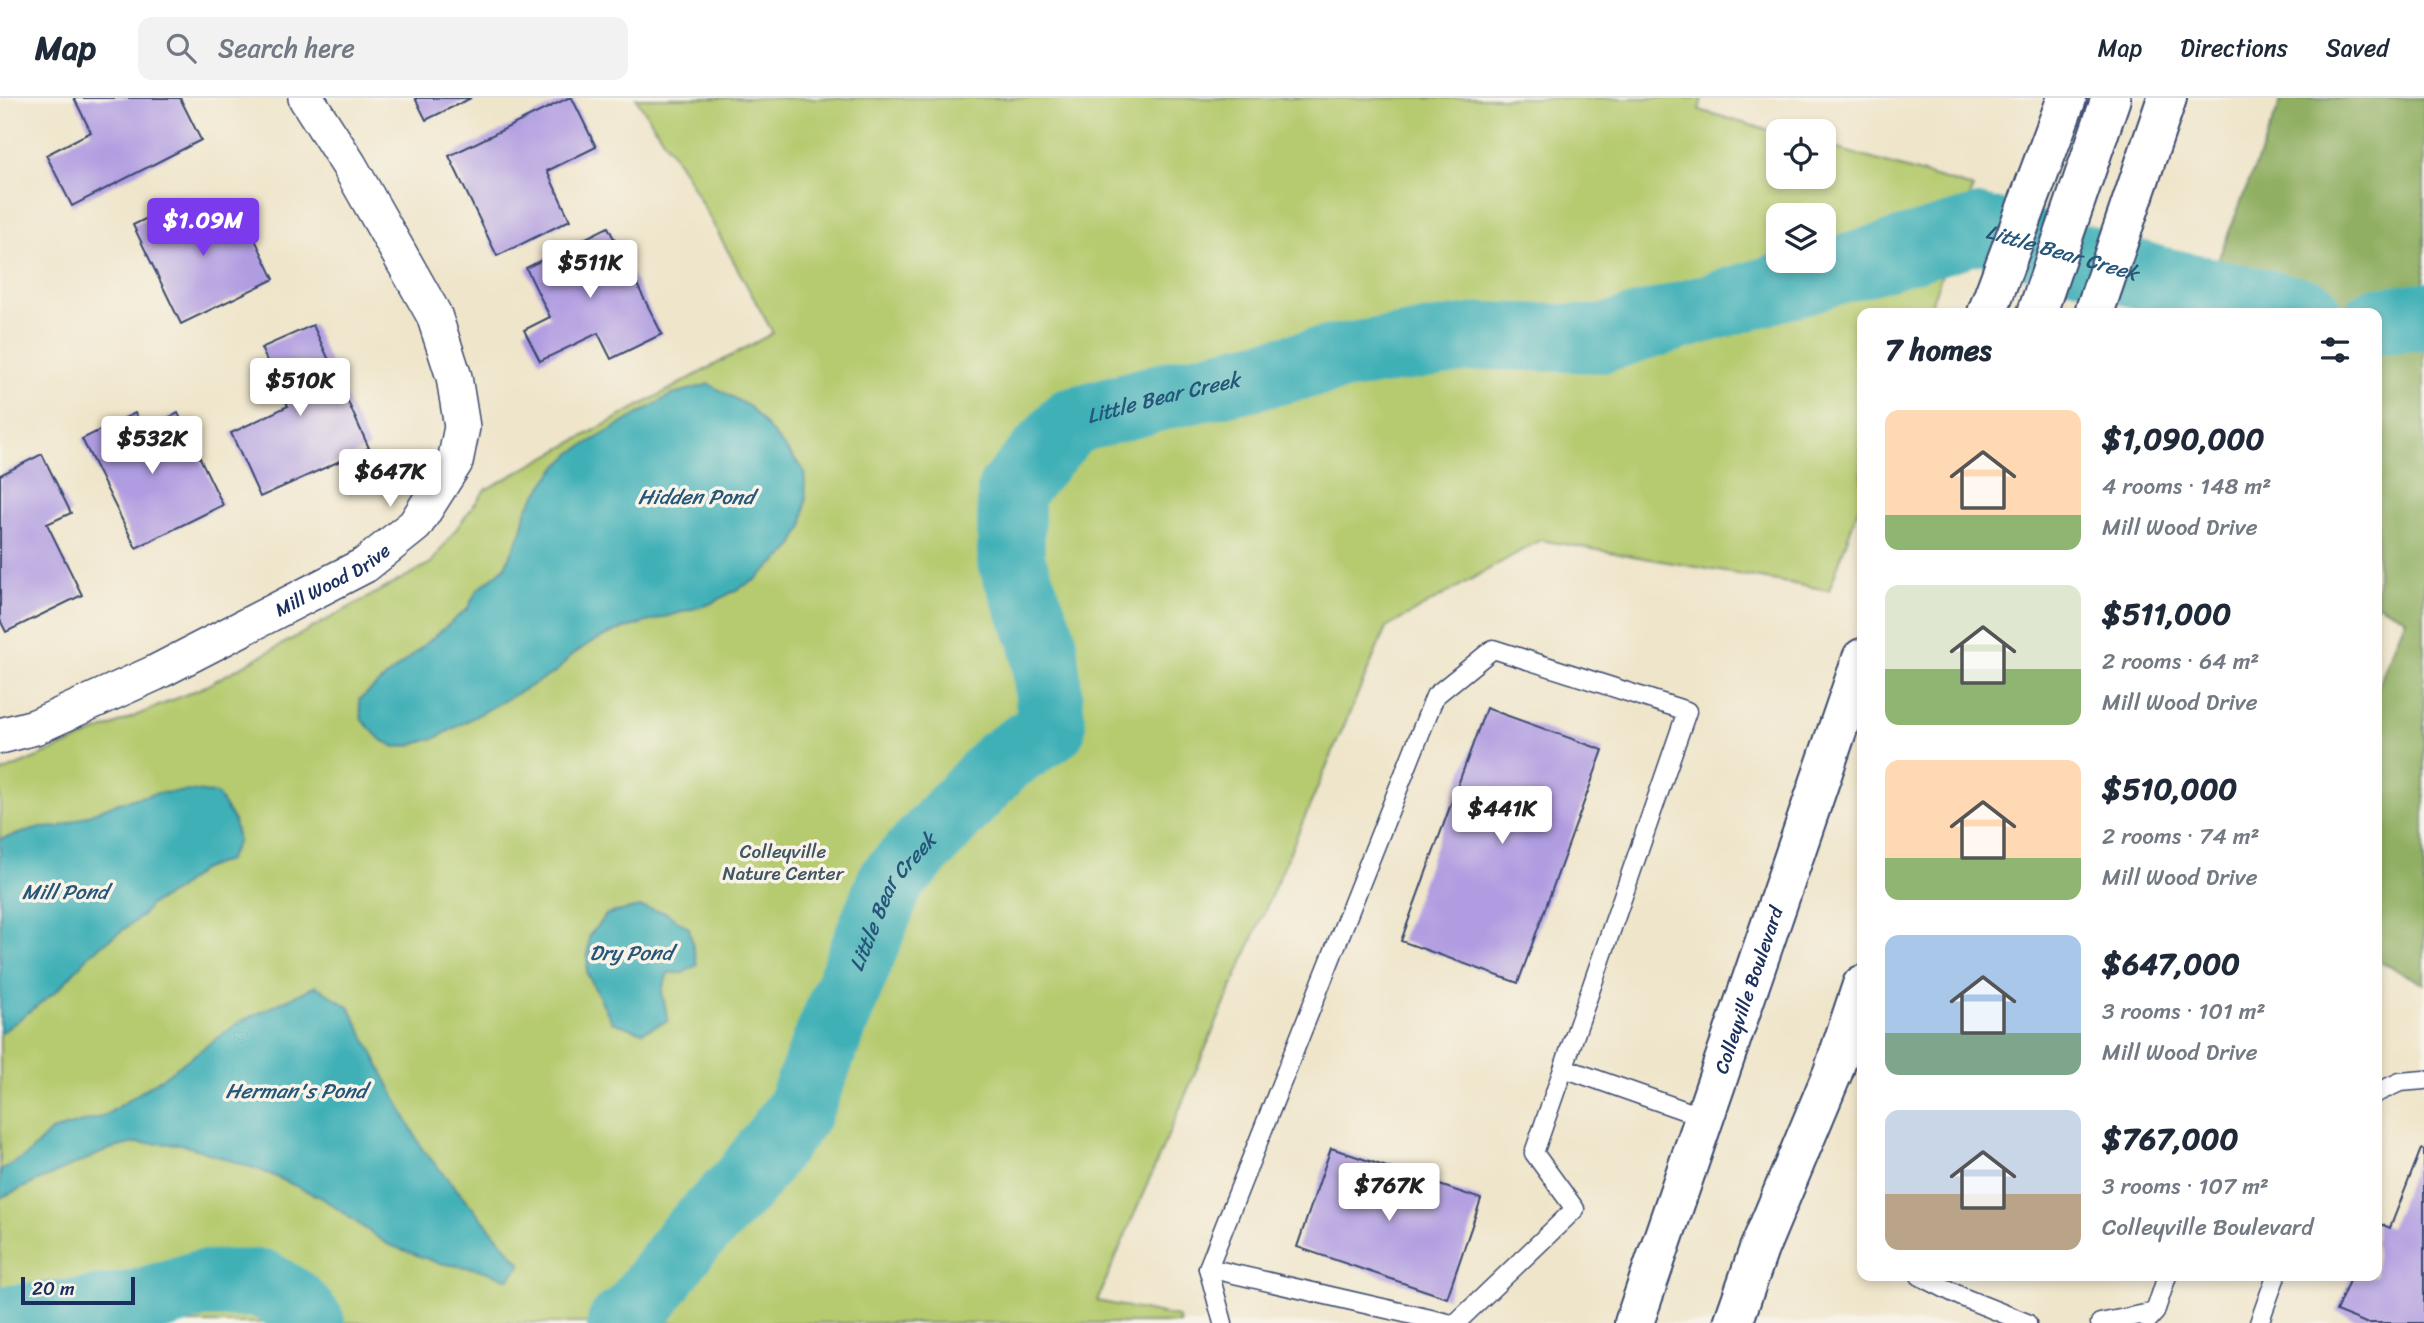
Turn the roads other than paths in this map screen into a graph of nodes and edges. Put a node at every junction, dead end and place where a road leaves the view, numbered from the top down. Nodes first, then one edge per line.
1 (306, 98) edge
2 (2067, 98) edge
3 (2111, 98) edge
4 (2167, 98) edge
5 (1989, 308) edge
6 (2039, 308) edge
7 (2096, 308) edge
8 (1857, 672) edge
9 (0, 736) edge
10 (1857, 1006) edge
11 (1564, 1068) junction
12 (2424, 1080) edge
13 (2382, 1090) edge
14 (1703, 1117) junction
15 (1208, 1268) junction
16 (1930, 1281) edge
17 (2165, 1281) edge
18 (2274, 1281) edge
19 (2150, 1317) edge
20 (1223, 1323) edge
21 (1448, 1323) edge
22 (1456, 1323) edge
23 (1634, 1323) edge
24 (1733, 1323) edge
25 (2027, 1323) edge
26 (2100, 1323) edge
27 (2259, 1323) edge

1 - 9 street, Mill Wood Drive
2 - 5 main road
3 - 6 main road
4 - 7 main road
8 - 14 main road, Colleyville Boulevard
10 - 24 main road
11 - 14 lane
11 - 15 lane
11 - 22 lane
12 - 13 lane
14 - 23 main road, Colleyville Boulevard
15 - 20 lane
15 - 21 lane
16 - 25 lane
17 - 19 lane
18 - 27 lane
19 - 26 lane

